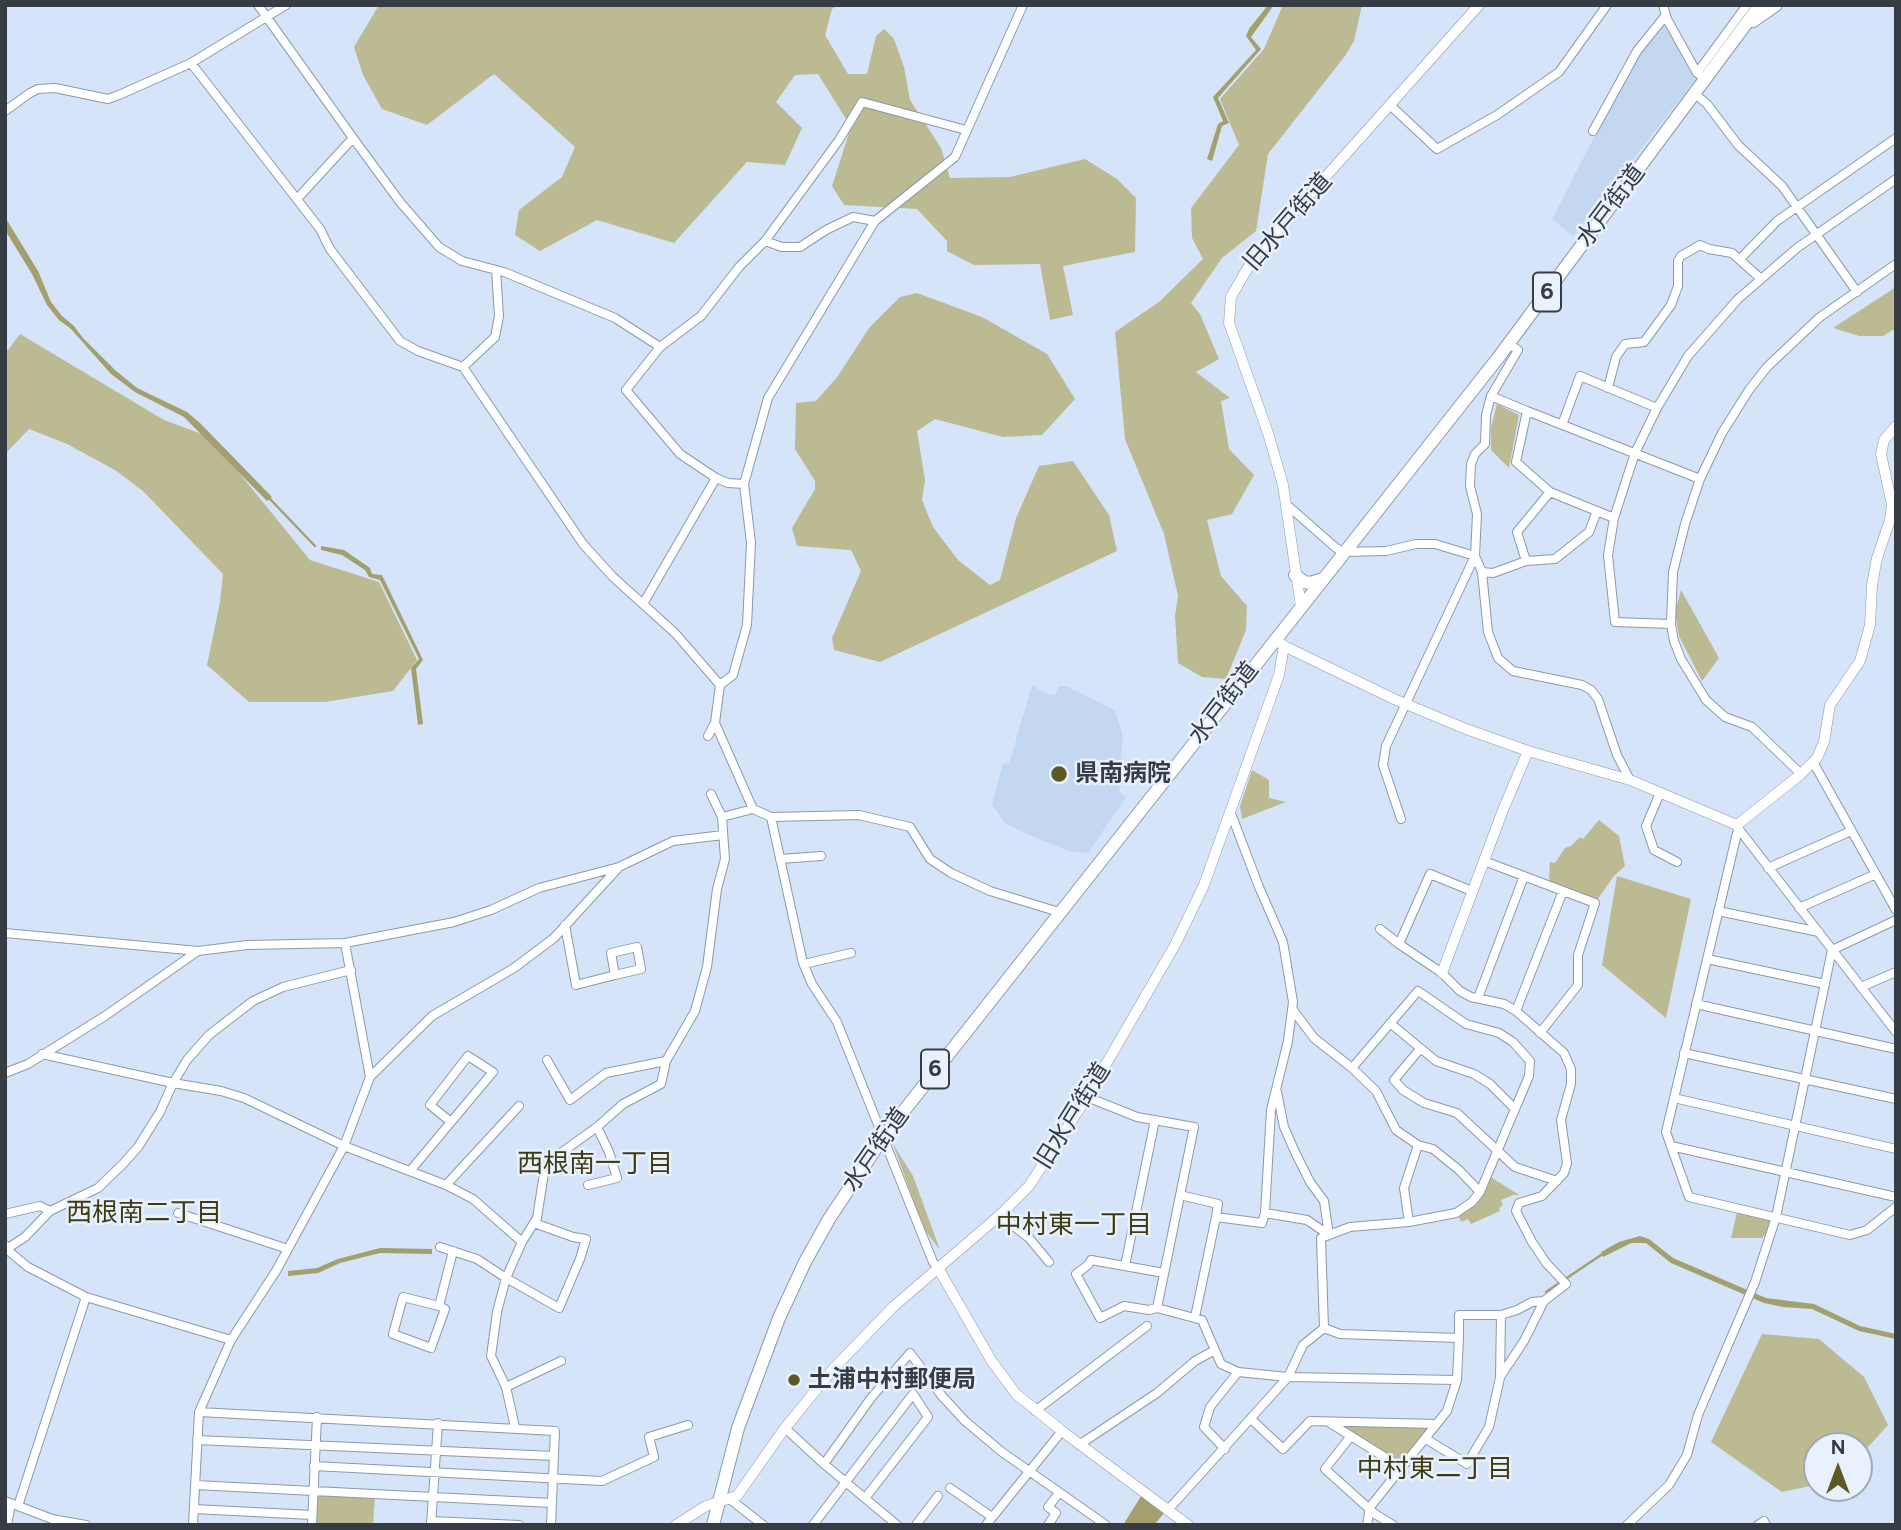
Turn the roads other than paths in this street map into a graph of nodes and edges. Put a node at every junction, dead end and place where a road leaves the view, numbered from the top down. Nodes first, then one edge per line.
1 (258, 5) edge
2 (286, 5) edge
3 (1023, 5) edge
4 (1479, 5) edge
5 (1607, 5) edge
6 (1663, 5) edge
7 (1746, 5) edge
8 (1760, 5) edge
9 (1776, 5) edge
10 (1666, 15) junction
11 (266, 18) junction
12 (1745, 27) junction
13 (191, 63) junction
14 (1702, 76) junction
15 (1695, 94) junction
16 (1391, 106) junction
17 (5, 111) edge
18 (966, 131) junction
19 (1593, 131) dead end
20 (353, 138) junction
21 (1896, 138) edge
22 (1896, 179) edge
23 (297, 199) junction
24 (1797, 207) junction
25 (875, 220) junction
26 (1816, 235) junction
27 (765, 242) junction
28 (1741, 258) junction
29 (1896, 264) edge
30 (496, 270) junction
31 (1760, 278) junction
32 (1857, 292) junction
33 (1508, 344) junction
34 (660, 347) junction
35 (463, 367) junction
36 (1608, 388) junction
37 (1491, 396) junction
38 (1657, 408) junction
39 (1527, 411) junction
40 (1562, 425) junction
41 (1896, 426) edge
42 (1635, 453) junction
43 (716, 478) junction
44 (1700, 479) junction
45 (744, 484) junction
46 (1550, 492) junction
47 (1286, 504) junction
48 (1597, 511) junction
49 (1614, 518) junction
50 (1343, 552) junction
51 (1475, 556) junction
52 (1526, 561) junction
53 (1482, 572) junction
54 (1295, 576) junction
55 (1323, 579) junction
56 (643, 604) junction
57 (1301, 607) junction
58 (1671, 624) junction
59 (1280, 643) junction
60 (720, 685) junction
61 (1408, 704) junction
62 (715, 723) junction
63 (708, 736) dead end
64 (1528, 751) junction
65 (1813, 762) junction
66 (1801, 774) junction
67 (1630, 780) junction
68 (1660, 793) junction
69 (711, 794) dead end
70 (753, 809) junction
71 (1230, 811) junction
72 (722, 817) junction
73 (771, 817) junction
74 (1401, 819) dead end
75 (1738, 827) junction
76 (1851, 831) junction
77 (723, 835) junction
78 (821, 856) dead end
79 (780, 859) junction
80 (1484, 860) junction
81 (1677, 862) dead end
82 (619, 867) junction
83 (1768, 868) junction
84 (1875, 874) junction
85 (1524, 876) junction
86 (1472, 891) junction
87 (1563, 891) junction
88 (1799, 908) junction
89 (1896, 910) edge
90 (1718, 911) junction
91 (1059, 912) junction
92 (1896, 920) edge
93 (565, 925) junction
94 (1380, 929) dead end
95 (1819, 932) junction
96 (5, 933) edge
97 (345, 943) junction
98 (1399, 944) junction
99 (1832, 950) junction
100 (198, 951) junction
101 (851, 953) dead end
102 (1707, 959) junction
103 (804, 964) junction
104 (351, 970) junction
105 (1896, 972) edge
106 (1442, 973) junction
107 (615, 975) dead end
108 (1825, 984) junction
109 (1861, 987) junction
110 (1478, 998) junction
111 (1696, 1004) junction
112 (1293, 1010) junction
113 (1516, 1011) junction
114 (1390, 1023) junction
115 (1894, 1028) edge
116 (1815, 1029) junction
117 (1540, 1033) junction
118 (1420, 1049) junction
119 (1896, 1049) edge
120 (1684, 1053) junction
121 (42, 1055) junction
122 (547, 1060) dead end
123 (666, 1062) junction
124 (1352, 1068) junction
125 (5, 1073) edge
126 (370, 1077) junction
127 (1805, 1078) junction
128 (173, 1083) junction
129 (1276, 1089) junction
130 (1087, 1097) junction
131 (1674, 1098) junction
132 (1896, 1099) edge
133 (519, 1106) dead end
134 (1515, 1109) junction
135 (1155, 1120) junction
136 (451, 1122) junction
137 (1795, 1126) junction
138 (597, 1127) junction
139 (884, 1136) junction
140 (1418, 1145) junction
141 (344, 1146) junction
142 (1671, 1146) junction
143 (1896, 1149) edge
144 (1497, 1151) junction
145 (410, 1171) junction
146 (1786, 1171) junction
147 (1557, 1181) junction
148 (446, 1185) junction
149 (588, 1185) dead end
150 (1480, 1192) junction
151 (1180, 1195) junction
152 (1896, 1197) edge
153 (1896, 1207) edge
154 (50, 1210) junction
155 (178, 1213) dead end
156 (1265, 1213) junction
157 (5, 1214) edge
158 (1000, 1216) junction
159 (1216, 1217) junction
160 (1776, 1217) junction
161 (1409, 1222) junction
162 (534, 1223) junction
163 (1329, 1235) junction
164 (522, 1242) junction
165 (440, 1247) dead end
166 (6, 1248) edge
167 (288, 1250) junction
168 (453, 1251) junction
169 (1049, 1262) dead end
170 (1125, 1266) junction
171 (938, 1268) junction
172 (1164, 1273) junction
173 (506, 1278) junction
174 (86, 1297) junction
175 (1544, 1301) junction
176 (439, 1306) junction
177 (1157, 1308) junction
178 (1501, 1315) junction
179 (1195, 1317) junction
180 (1147, 1326) dead end
181 (1324, 1328) junction
182 (1459, 1338) junction
183 (231, 1340) junction
184 (1215, 1350) junction
185 (561, 1362) dead end
186 (1238, 1372) junction
187 (1288, 1377) junction
188 (1500, 1378) junction
189 (1457, 1380) junction
190 (506, 1388) junction
191 (1035, 1411) junction
192 (199, 1412) junction
193 (317, 1418) junction
194 (1251, 1419) junction
195 (1328, 1422) junction
196 (438, 1423) junction
197 (1436, 1424) junction
198 (688, 1425) dead end
199 (515, 1427) junction
200 (785, 1428) junction
201 (1062, 1431) junction
202 (1351, 1436) junction
203 (1426, 1439) junction
204 (198, 1440) junction
205 (315, 1445) junction
206 (1079, 1445) junction
207 (1225, 1448) junction
208 (436, 1451) junction
209 (554, 1456) junction
210 (824, 1464) junction
211 (314, 1466) junction
212 (1402, 1468) junction
213 (1029, 1471) junction
214 (435, 1473) junction
215 (554, 1479) junction
216 (846, 1481) junction
217 (195, 1485) junction
218 (950, 1488) dead end
219 (313, 1491) junction
220 (1059, 1493) junction
221 (938, 1496) dead end
222 (433, 1497) junction
223 (866, 1497) junction
224 (725, 1501) junction
225 (552, 1503) junction
226 (11, 1504) edge
227 (1370, 1507) junction
228 (194, 1508) junction
229 (1168, 1510) junction
230 (312, 1515) junction
231 (992, 1517) junction
232 (431, 1523) edge
233 (7, 1525) edge
234 (86, 1525) edge
235 (193, 1525) edge
236 (312, 1525) edge
237 (519, 1525) edge
238 (551, 1525) edge
239 (676, 1525) edge
240 (713, 1525) edge
241 (763, 1525) edge
242 (813, 1525) edge
243 (897, 1525) edge
244 (916, 1525) edge
245 (986, 1525) edge
246 (1048, 1525) edge
247 (1106, 1525) edge
248 (1188, 1525) edge
249 (1367, 1525) edge
250 (1393, 1525) edge
251 (1627, 1525) edge
252 (1758, 1525) edge
253 (1766, 1525) edge

1 - 11 street
2 - 11 street
3 - 18 street
4 - 16 street, 旧水戸街道
5 - 16 street
6 - 10 street
7 - 14 street
8 - 12 highway, 6
9 - 12 highway
10 - 14 street
10 - 19 street
11 - 13 street
11 - 20 street
12 - 14 highway, 水戸街道 / 6
13 - 17 street
13 - 23 street
14 - 15 highway, 水戸街道 / 6
15 - 24 street
15 - 33 highway, 水戸街道 / 6
16 - 47 street, 旧水戸街道
18 - 25 street
18 - 27 street
20 - 23 street
20 - 30 street
21 - 24 street
22 - 26 street
23 - 35 street
24 - 26 street
24 - 28 street
25 - 27 street
25 - 45 street
26 - 31 street
26 - 32 street
27 - 34 street
28 - 31 street
28 - 36 street
29 - 32 street
30 - 34 street
30 - 35 street
31 - 38 street
32 - 44 street
33 - 37 street
33 - 50 highway, 水戸街道 / 6
34 - 43 street
35 - 56 street
36 - 38 street
36 - 40 street
37 - 39 street
37 - 51 street
38 - 42 street
39 - 40 street
39 - 46 street
40 - 42 street
41 - 65 street
42 - 44 street
42 - 49 street
43 - 45 street
43 - 56 street
44 - 58 street
45 - 60 street
46 - 48 street
46 - 52 street
47 - 50 street
47 - 54 street, 旧水戸街道
48 - 49 street
48 - 52 street
49 - 58 street
50 - 51 street
50 - 55 highway, 水戸街道 / 6
51 - 53 street
51 - 61 street
52 - 53 street
53 - 67 street
54 - 55 highway
54 - 57 street, 旧水戸街道
55 - 57 highway, 水戸街道 / 6
56 - 60 street
57 - 59 highway, 水戸街道 / 6
58 - 66 street
59 - 61 street
59 - 71 street, 旧水戸街道
59 - 91 highway, 水戸街道 / 6
60 - 62 street
61 - 64 street
61 - 74 street
62 - 63 street
62 - 70 street
64 - 67 street
64 - 80 street
65 - 66 street
65 - 76 street
66 - 75 street
67 - 68 street
68 - 75 street
68 - 81 street
69 - 72 street
70 - 72 street
70 - 73 street
71 - 112 street
71 - 130 street, 旧水戸街道
72 - 77 street
73 - 79 street
73 - 91 street
75 - 83 street
75 - 90 street
76 - 83 street
76 - 84 street
77 - 82 street
77 - 123 street
78 - 79 street
79 - 103 street
80 - 85 street
80 - 86 street
82 - 93 street
82 - 97 street
83 - 88 street
84 - 88 street
84 - 89 street
85 - 87 street
85 - 110 street
86 - 98 street
86 - 106 street
87 - 113 street
87 - 117 street
88 - 95 street
90 - 95 street
90 - 102 street
91 - 139 highway, 水戸街道 / 6
92 - 99 street
93 - 107 street
93 - 126 street
94 - 98 street
95 - 99 street
96 - 100 street
97 - 100 street
97 - 104 street
98 - 106 street
99 - 108 street
99 - 109 street
100 - 121 street
101 - 103 street
102 - 108 street
102 - 111 street
103 - 139 street
104 - 126 street
104 - 128 street
105 - 109 street
106 - 110 street
108 - 116 street
109 - 115 street
110 - 113 street
111 - 116 street
111 - 120 street
112 - 124 street
112 - 129 street
113 - 117 street
114 - 118 street
114 - 124 street
114 - 134 street
116 - 119 street
116 - 127 street
117 - 147 street
118 - 134 street
118 - 144 street
120 - 127 street
120 - 131 street
121 - 125 street
121 - 128 street
122 - 123 street
123 - 138 street
124 - 140 street
126 - 141 street
127 - 132 street
127 - 137 street
128 - 141 street
128 - 154 street
129 - 156 street
129 - 163 street
130 - 135 street
130 - 158 street, 旧水戸街道
131 - 137 street
131 - 142 street
133 - 148 street
134 - 144 street
135 - 151 street
135 - 170 street
136 - 136 street
136 - 145 street
137 - 143 street
137 - 146 street
138 - 149 street
138 - 162 street
139 - 171 street
139 - 224 highway, 水戸街道 / 6
140 - 150 street
140 - 161 street
141 - 145 street
141 - 167 street
142 - 146 street
142 - 160 street
144 - 147 street
144 - 150 street
145 - 148 street
146 - 152 street
146 - 160 street
147 - 175 street
148 - 164 street
150 - 161 street
151 - 159 street
151 - 172 street
153 - 160 street
154 - 157 street
154 - 166 street
155 - 167 street
156 - 159 street
156 - 163 street
158 - 169 street
158 - 171 street, 旧水戸街道
159 - 179 street
160 - 251 street
161 - 163 street
162 - 164 street
162 - 173 street
163 - 181 street
164 - 173 street
165 - 168 street
166 - 174 street
167 - 183 street
168 - 173 street
168 - 176 street
170 - 172 street
170 - 177 street
171 - 191 street
171 - 200 street, 旧水戸街道
172 - 177 street
173 - 190 street
174 - 183 street
174 - 226 street
175 - 178 street
175 - 188 street
176 - 176 street
177 - 179 street
178 - 182 street
178 - 188 street
179 - 184 street
180 - 191 street
181 - 182 street
181 - 187 street
182 - 189 street
183 - 192 street
184 - 186 street
184 - 206 street
185 - 190 street
186 - 187 street
186 - 207 street
187 - 189 street
187 - 194 street
188 - 203 street
189 - 197 street
190 - 199 street
191 - 201 street
192 - 193 street
192 - 204 street
193 - 196 street
193 - 205 street
194 - 195 street
194 - 207 street
195 - 197 street
195 - 202 street
196 - 199 street
196 - 208 street
197 - 203 street
198 - 215 street
199 - 209 street
200 - 210 street
200 - 224 street, 旧水戸街道
201 - 206 street
201 - 213 street
202 - 212 street
202 - 227 street
203 - 212 street
204 - 205 street
204 - 217 street
205 - 208 street
205 - 211 street
206 - 229 street
207 - 229 street
208 - 209 street
208 - 214 street
209 - 215 street
210 - 213 street
210 - 216 street
211 - 214 street
211 - 219 street
212 - 227 street
213 - 220 street
213 - 231 street
214 - 215 street
214 - 222 street
215 - 225 street
216 - 223 street
216 - 223 street
216 - 242 street
217 - 219 street
217 - 228 street
218 - 231 street
219 - 222 street
219 - 230 street
220 - 246 street
220 - 247 street
221 - 244 street
222 - 225 street
222 - 232 street
223 - 243 street
224 - 239 street
224 - 240 highway, 水戸街道 / 6
224 - 241 street
225 - 238 street
226 - 233 street
226 - 234 street
227 - 249 street
227 - 250 street
228 - 230 street
228 - 235 street
229 - 248 street
230 - 236 street
231 - 245 street
232 - 237 street
252 - 253 street

